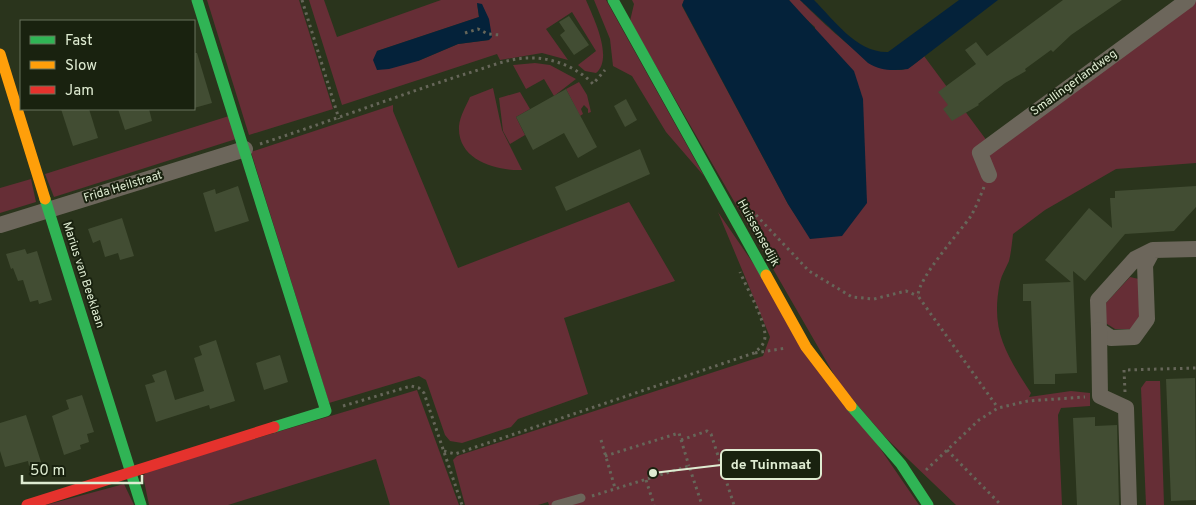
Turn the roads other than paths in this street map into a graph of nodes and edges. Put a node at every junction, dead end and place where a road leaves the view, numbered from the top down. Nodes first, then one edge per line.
1 (197, 0) edge
2 (613, 0) edge
3 (1188, 0) edge
4 (0, 54) edge
5 (245, 149) junction
6 (989, 175) road end
7 (48, 210) junction
8 (0, 225) edge
9 (1196, 249) edge
10 (1153, 250) junction
11 (1098, 330) junction
12 (131, 472) junction
13 (584, 498) road end
14 (28, 505) edge
15 (141, 505) edge
16 (556, 505) edge
17 (928, 505) edge
18 (1129, 505) edge

1 - 5 street
2 - 17 street, Huissensedijk
3 - 6 street, Smallingerlandweg
4 - 7 street, Marius van Beeklaan
5 - 7 street, Frida Heilstraat
5 - 12 street
7 - 8 street, Frida Heilstraat
7 - 12 street, Marius van Beeklaan
9 - 10 street
10 - 11 street
10 - 11 street
11 - 18 street
12 - 14 street
12 - 15 street, Marius van Beeklaan
13 - 16 lane

